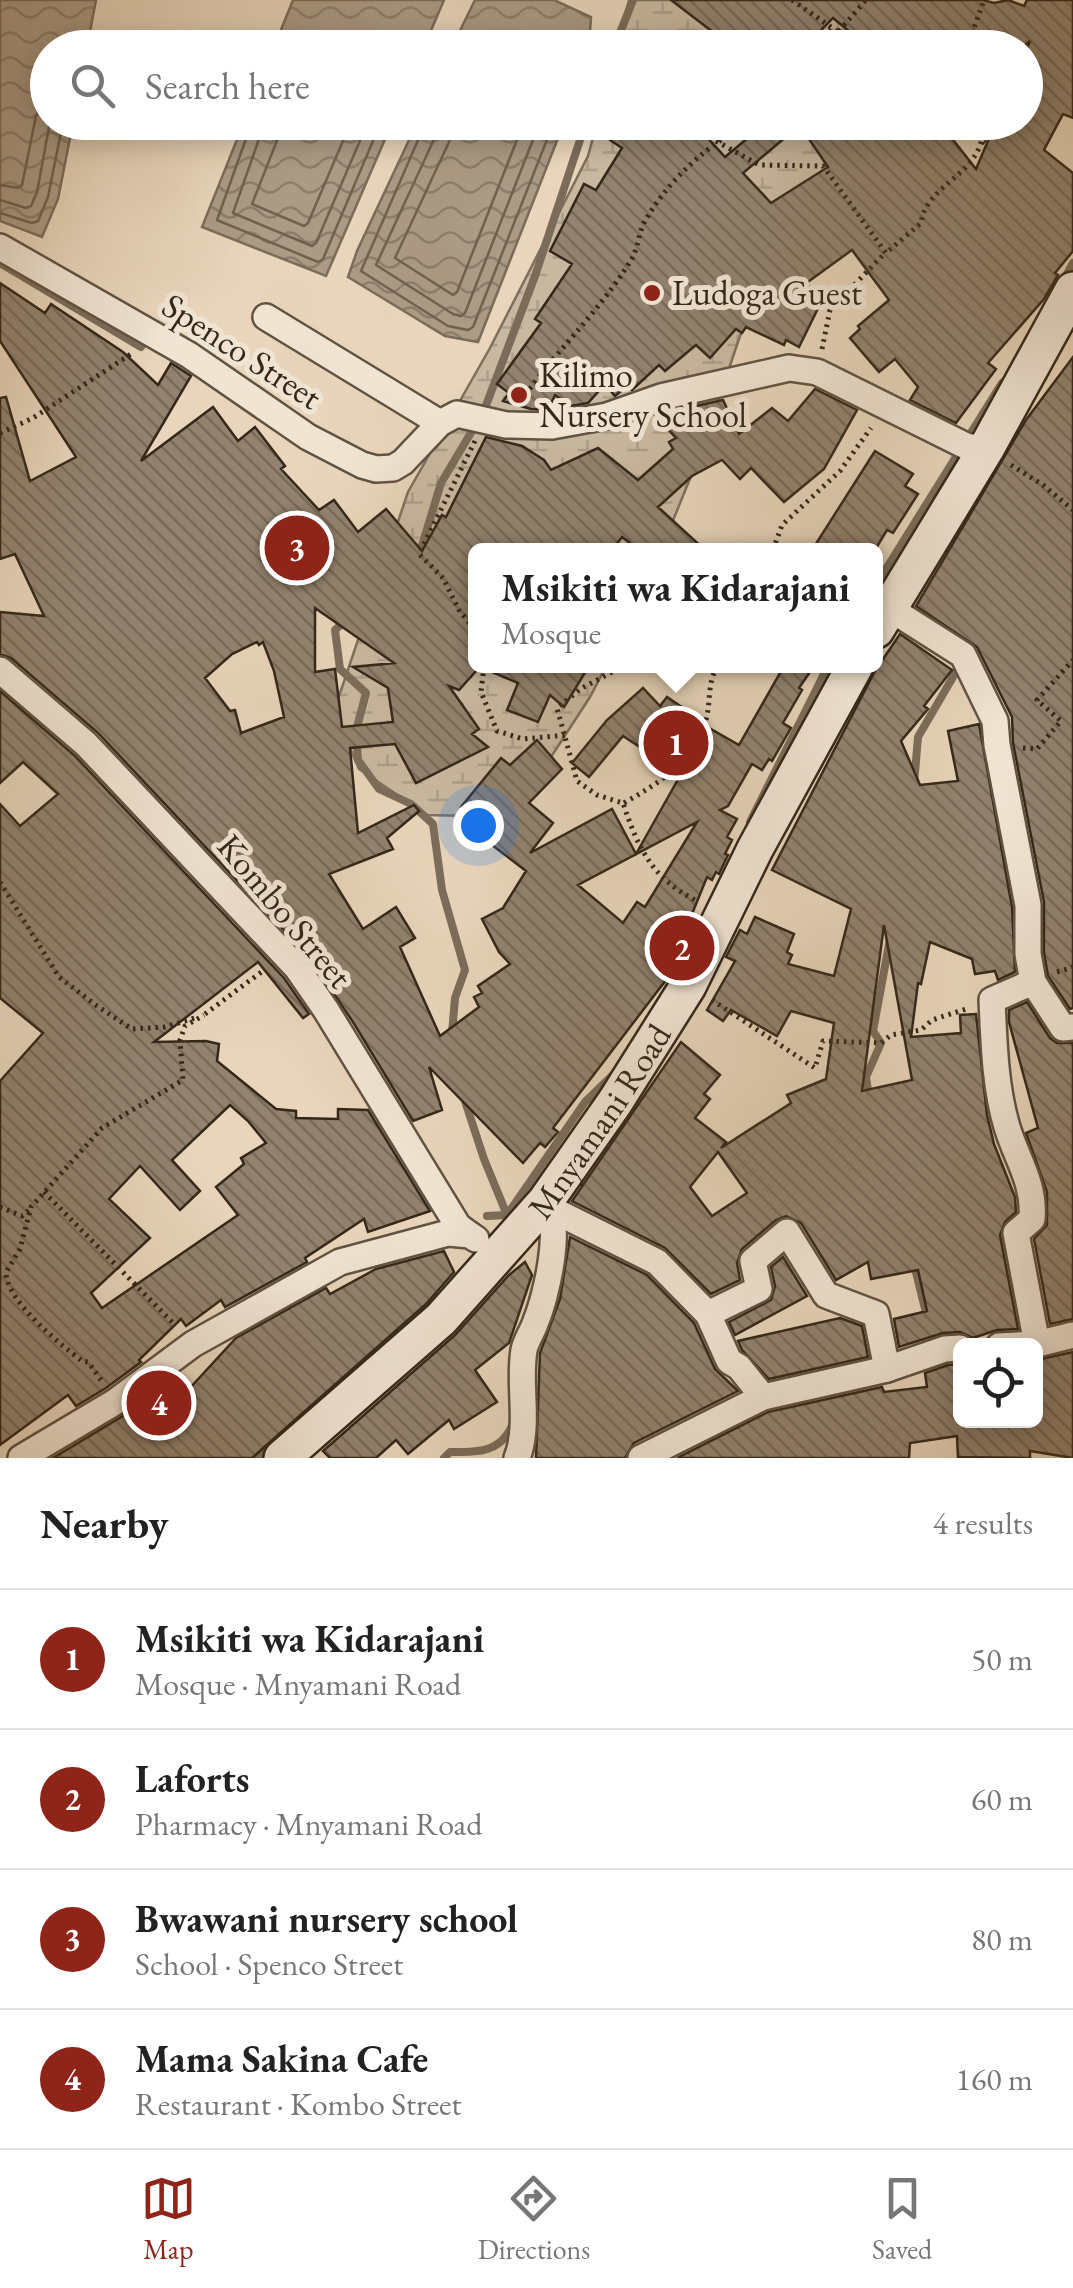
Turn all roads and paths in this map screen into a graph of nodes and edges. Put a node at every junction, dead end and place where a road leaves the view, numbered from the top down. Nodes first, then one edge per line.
1 (792, 0) edge
2 (866, 0) edge
3 (984, 0) edge
4 (835, 30) joint
5 (974, 30) edge
6 (716, 140) joint
7 (981, 140) edge
8 (984, 140) edge
9 (984, 143) junction
10 (0, 247) edge
11 (886, 253) junction
12 (1073, 290) edge
13 (266, 318) dead end
14 (148, 330) junction
15 (817, 372) junction
16 (887, 405) junction
17 (440, 423) junction
18 (506, 425) junction
19 (0, 433) edge
20 (986, 450) junction
21 (1073, 510) edge
22 (776, 543) edge
23 (883, 619) edge
24 (468, 621) edge
25 (1073, 660) edge
26 (0, 670) edge
27 (483, 673) edge
28 (610, 673) edge
29 (713, 673) edge
30 (851, 673) edge
31 (566, 736) junction
32 (996, 746) junction
33 (623, 803) junction
34 (0, 882) edge
35 (725, 914) junction
36 (285, 954) junction
37 (1033, 982) junction
38 (688, 986) junction
39 (992, 1000) junction
40 (204, 1015) junction
41 (1073, 1027) edge
42 (44, 1192) junction
43 (549, 1206) junction
44 (31, 1207) junction
45 (0, 1208) edge
46 (470, 1235) junction
47 (500, 1256) junction
48 (708, 1314) junction
49 (1073, 1335) edge
50 (1036, 1338) edge
51 (1043, 1342) edge
52 (194, 1344) junction
53 (953, 1349) edge
54 (887, 1369) junction
55 (763, 1397) junction
56 (115, 1402) junction
57 (523, 1456) edge
58 (21, 1458) edge
59 (282, 1458) edge
60 (641, 1458) edge

1 - 4 path
2 - 4 path
3 - 5 path
6 - 11 path
6 - 18 path
7 - 9 path
8 - 9 path
9 - 11 path
10 - 14 street, Spenco Street
11 - 15 path
12 - 20 street
13 - 17 street
14 - 17 street, Spenco Street
14 - 19 path
15 - 16 street
15 - 18 street
16 - 20 street
16 - 22 path
17 - 18 street
18 - 24 path
20 - 21 path
20 - 23 street
23 - 32 street
25 - 32 path
26 - 36 street, Kombo Street
27 - 31 path
28 - 31 path
29 - 33 path
30 - 35 street, Mnyamani Road
31 - 33 path
32 - 37 street
33 - 35 path
34 - 40 path
35 - 38 street, Mnyamani Road
36 - 40 path
36 - 46 street, Kombo Street
37 - 39 street
37 - 41 street
38 - 39 path
38 - 43 street, Mnyamani Road
39 - 50 street
40 - 42 path
42 - 44 path
42 - 52 path
43 - 47 street, Mnyamani Road
43 - 48 street
43 - 57 street
44 - 45 path
44 - 56 path
46 - 47 street, Kombo Street
46 - 52 street
47 - 59 street, Mnyamani Road
48 - 54 street
48 - 55 street
49 - 51 street
52 - 56 street
53 - 54 street
54 - 55 street
55 - 60 street
56 - 58 street

